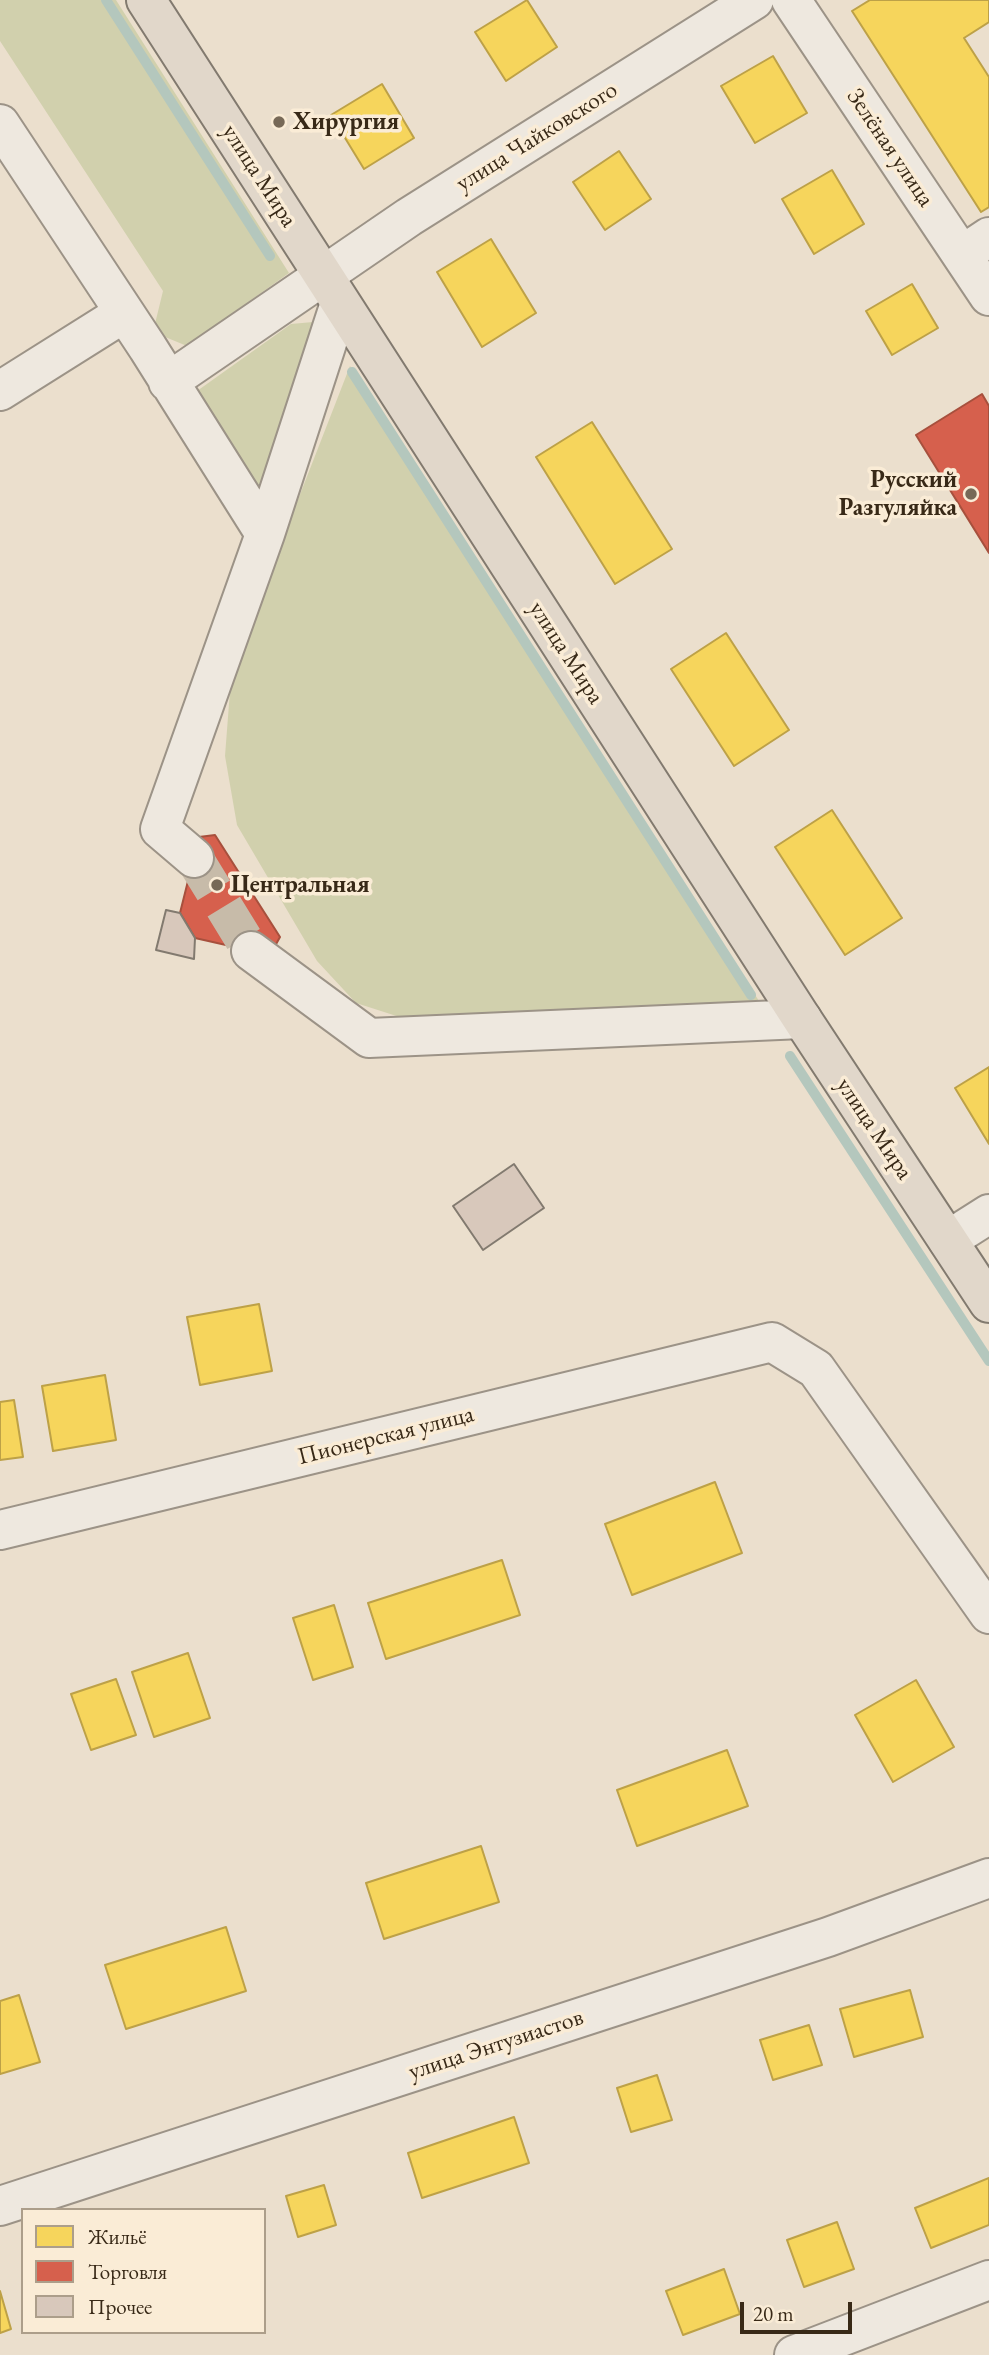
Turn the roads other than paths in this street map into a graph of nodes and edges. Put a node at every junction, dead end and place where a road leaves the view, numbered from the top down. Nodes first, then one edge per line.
1 (146, 0) edge
2 (754, 0) edge
3 (791, 0) edge
4 (0, 124) edge
5 (975, 246) edge
6 (331, 290) junction
7 (989, 296) edge
8 (124, 313) junction
9 (169, 382) junction
10 (0, 391) edge
11 (265, 534) junction
12 (194, 858) tunnel mouth
13 (251, 951) tunnel mouth
14 (802, 1019) junction
15 (989, 1214) edge
16 (948, 1240) junction
17 (989, 1303) edge
18 (0, 1530) edge
19 (989, 1614) edge
20 (989, 1878) edge
21 (0, 2206) edge
22 (989, 2280) edge
23 (794, 2355) edge

1 - 6 main road, улица Мира
2 - 6 street, улица Чайковского
3 - 5 street, Зелёная улица
4 - 8 street
5 - 7 street, Зелёная улица
6 - 9 street, улица Чайковского
6 - 11 street
6 - 14 main road, улица Мира
8 - 9 street
8 - 10 street
9 - 11 street
11 - 12 street
13 - 14 street
14 - 16 main road, улица Мира
15 - 16 street
16 - 17 main road, улица Мира
18 - 19 street, Пионерская улица
20 - 21 street, улица Энтузиастов
22 - 23 street

